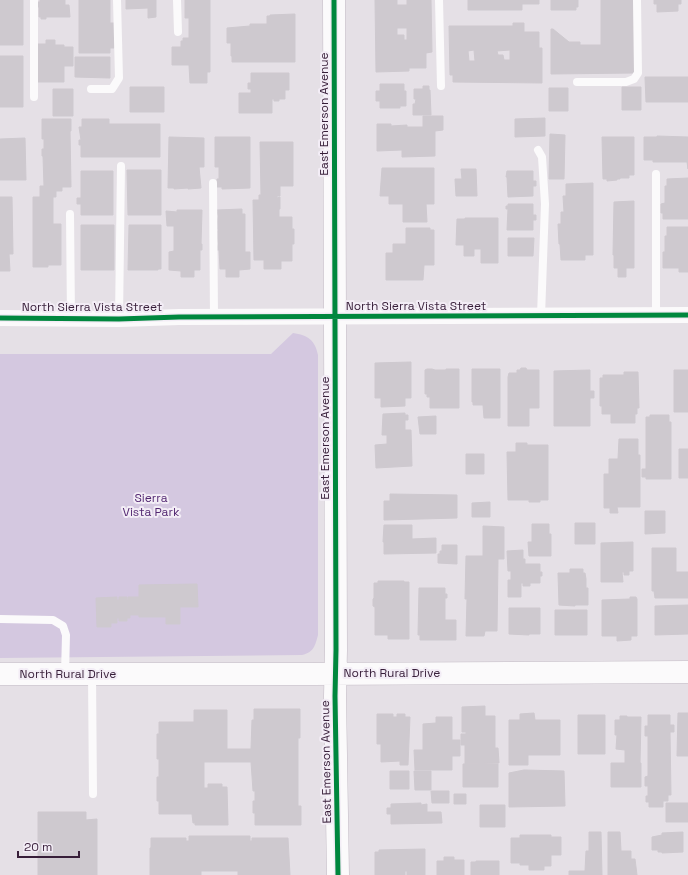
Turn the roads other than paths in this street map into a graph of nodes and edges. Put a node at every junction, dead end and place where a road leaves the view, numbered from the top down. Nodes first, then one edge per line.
1 (34, 0) edge
2 (117, 0) edge
3 (177, 0) edge
4 (334, 0) edge
5 (439, 0) edge
6 (637, 0) edge
7 (178, 32) dead end
8 (577, 82) dead end
9 (441, 86) dead end
10 (91, 89) dead end
11 (34, 97) dead end
12 (538, 150) dead end
13 (121, 166) dead end
14 (656, 174) dead end
15 (213, 183) dead end
16 (70, 214) dead end
17 (656, 315) junction
18 (688, 315) edge
19 (334, 316) junction
20 (541, 316) junction
21 (214, 317) junction
22 (0, 318) edge
23 (72, 318) junction
24 (120, 319) junction
25 (0, 619) edge
26 (688, 672) edge
27 (336, 673) junction
28 (0, 674) edge
29 (65, 674) junction
30 (92, 674) junction
31 (93, 794) dead end
32 (338, 875) edge

1 - 11 lane
2 - 10 lane
3 - 7 lane
4 - 19 street, East Emerson Avenue
5 - 9 lane
6 - 8 lane
12 - 20 lane
13 - 24 lane
14 - 17 lane
15 - 21 lane
16 - 23 lane
17 - 18 street, North Sierra Vista Street
17 - 20 street, North Sierra Vista Street
19 - 20 street, North Sierra Vista Street
19 - 21 street, North Sierra Vista Street
19 - 27 street, East Emerson Avenue
21 - 24 street, North Sierra Vista Street
22 - 23 street, North Sierra Vista Street
23 - 24 street, North Sierra Vista Street
25 - 29 lane
26 - 27 street, North Rural Drive
27 - 30 street, North Rural Drive
27 - 32 street, East Emerson Avenue
28 - 29 street, North Rural Drive
29 - 30 street, North Rural Drive
30 - 31 lane

